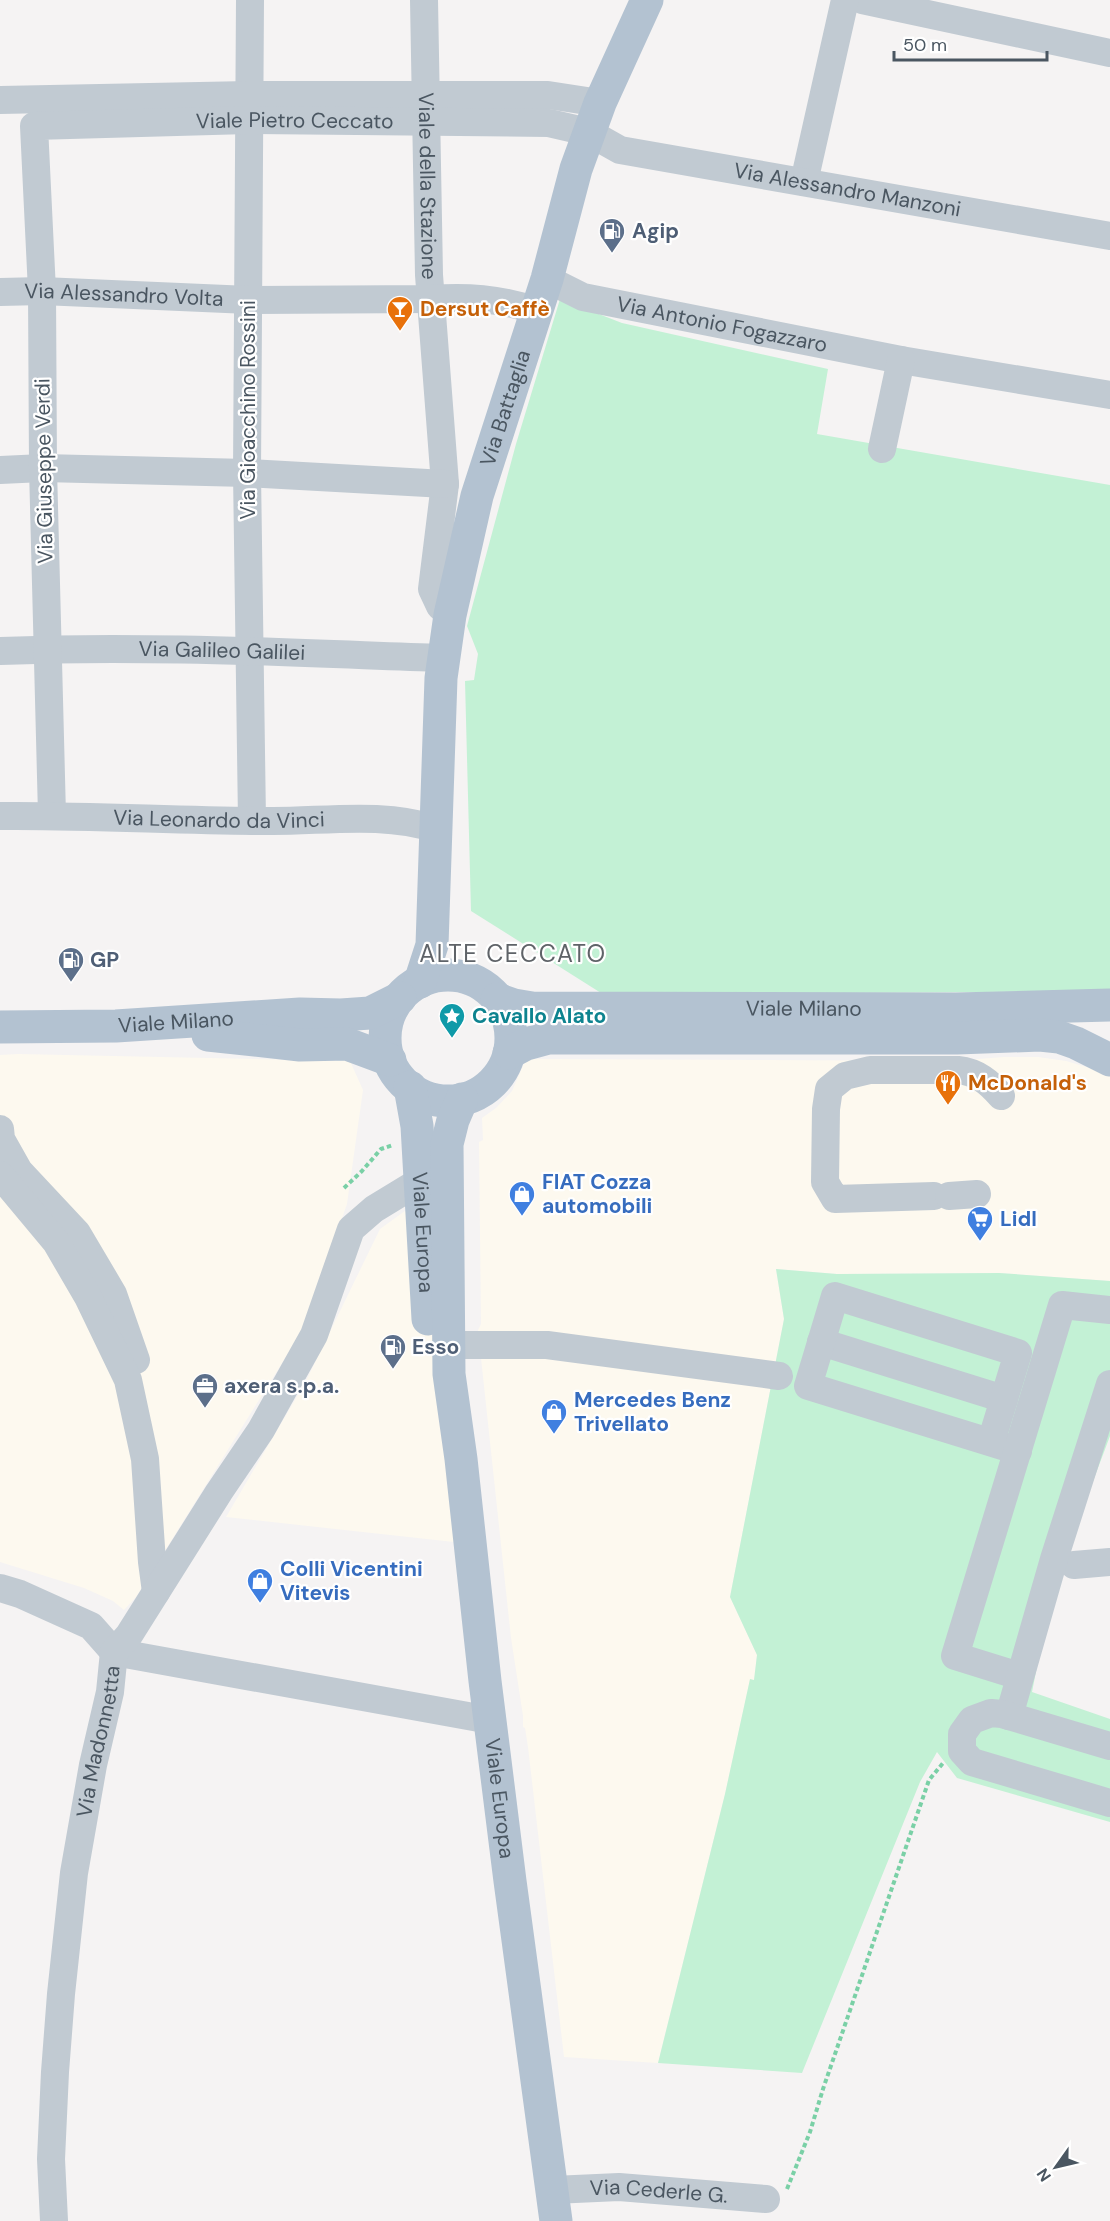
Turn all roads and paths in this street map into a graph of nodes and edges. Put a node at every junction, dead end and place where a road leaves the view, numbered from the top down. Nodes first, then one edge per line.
1 (250, 0) edge
2 (424, 0) edge
3 (646, 0) edge
4 (845, 0) edge
5 (862, 0) edge
6 (1110, 53) edge
7 (0, 100) edge
8 (249, 108) junction
9 (425, 108) junction
10 (34, 113) junction
11 (594, 117) junction
12 (804, 182) junction
13 (1110, 236) edge
14 (547, 279) junction
15 (42, 291) junction
16 (0, 292) edge
17 (431, 299) junction
18 (249, 300) junction
19 (536, 311) junction
20 (901, 360) junction
21 (1110, 395) edge
22 (882, 449) dead end
23 (43, 468) junction
24 (0, 470) edge
25 (247, 473) junction
26 (445, 484) junction
27 (450, 615) junction
28 (47, 649) junction
29 (0, 651) edge
30 (248, 651) junction
31 (442, 658) junction
32 (437, 796) junction
33 (52, 815) junction
34 (0, 816) edge
35 (252, 821) junction
36 (436, 829) junction
37 (467, 978) junction
38 (410, 990) junction
39 (497, 999) junction
40 (1110, 1005) edge
41 (1110, 1015) edge
42 (117, 1026) junction
43 (0, 1027) edge
44 (509, 1053) junction
45 (1110, 1059) edge
46 (390, 1060) junction
47 (410, 1087) junction
48 (1002, 1096) dead end
49 (462, 1099) junction
50 (0, 1128) edge
51 (396, 1144) dead end
52 (0, 1175) edge
53 (420, 1181) junction
54 (344, 1188) dead end
55 (953, 1195) dead end
56 (1110, 1310) edge
57 (821, 1342) junction
58 (449, 1359) junction
59 (779, 1376) dead end
60 (1110, 1384) edge
61 (1004, 1400) junction
62 (991, 1442) junction
63 (1018, 1451) junction
64 (146, 1460) junction
65 (1110, 1562) edge
66 (1074, 1565) dead end
67 (0, 1588) edge
68 (156, 1592) junction
69 (114, 1652) junction
70 (1019, 1676) junction
71 (1009, 1716) junction
72 (490, 1719) junction
73 (1110, 1746) edge
74 (943, 1763) dead end
75 (1110, 1803) edge
76 (766, 2199) joint
77 (554, 2205) edge
78 (54, 2221) edge

1 - 8 street, Via Gioacchino Rossini
2 - 9 street, Viale della Stazione
3 - 11 main road, Via Battaglia
4 - 12 street
5 - 6 street
7 - 10 street, Viale Pietro Ceccato
8 - 9 street, Viale Pietro Ceccato
8 - 10 street, Viale Pietro Ceccato
8 - 18 street, Via Gioacchino Rossini
9 - 11 street, Via Alessandro Manzoni
9 - 17 street, Viale della Stazione
10 - 15 street, Via Giuseppe Verdi
11 - 12 street, Via Alessandro Manzoni
11 - 14 main road, Via Battaglia
12 - 13 street, Via Alessandro Manzoni
14 - 19 main road, Via Battaglia
14 - 20 street, Via Antonio Fogazzaro
15 - 16 street, Via Alessandro Volta
15 - 18 street, Via Alessandro Volta
15 - 23 street, Via Giuseppe Verdi
17 - 18 street, Via Alessandro Volta
17 - 19 street, Via Alessandro Volta
17 - 26 street, Viale della Stazione
18 - 25 street, Via Gioacchino Rossini
19 - 27 main road, Via Battaglia
20 - 21 street, Via Antonio Fogazzaro
20 - 22 street
23 - 24 street
23 - 25 street
23 - 28 street, Via Giuseppe Verdi
25 - 26 street
25 - 30 street, Via Gioacchino Rossini
26 - 27 street, Viale della Stazione
27 - 31 main road, Via Battaglia
28 - 29 street, Via Galileo Galilei
28 - 30 street, Via Galileo Galilei
28 - 33 street, Via Giuseppe Verdi
30 - 31 street, Via Galileo Galilei
30 - 35 street, Via Gioacchino Rossini
31 - 32 main road, Via Battaglia
32 - 36 main road, Via Battaglia
32 - 37 main road, Via Battaglia
33 - 34 street, Via Leonardo da Vinci
33 - 35 street, Via Leonardo da Vinci
35 - 36 street, Via Leonardo da Vinci
36 - 38 main road, Via Battaglia
37 - 38 main road, Viale Milano
37 - 39 main road, Viale Milano
38 - 42 main road, Viale Milano
38 - 46 main road
39 - 40 main road, Viale Milano
39 - 44 main road, Viale Milano
41 - 45 main road, Viale Milano
42 - 43 main road
42 - 46 main road, Viale Milano
44 - 45 main road, Viale Milano
44 - 49 main road, Viale Milano
46 - 47 main road, Viale Milano
47 - 49 main road, Viale Milano
47 - 53 main road, Viale Europa
48 - 55 street
49 - 58 main road, Viale Europa
50 - 64 street
51 - 54 path
52 - 64 street
53 - 58 main road, Viale Europa
53 - 68 street, Via Madonnetta
56 - 63 street
57 - 61 street
57 - 61 street
57 - 62 street
58 - 59 street
58 - 72 main road, Viale Europa
60 - 70 street
61 - 62 street
62 - 63 street
63 - 70 street
64 - 68 street
65 - 66 street
67 - 69 street
68 - 69 street, Via Madonnetta
69 - 72 street
69 - 78 street, Via Madonnetta
70 - 71 street
71 - 73 street
71 - 75 street
72 - 77 main road, Viale Europa
74 - 76 path
76 - 77 street, Via Cederle G.

